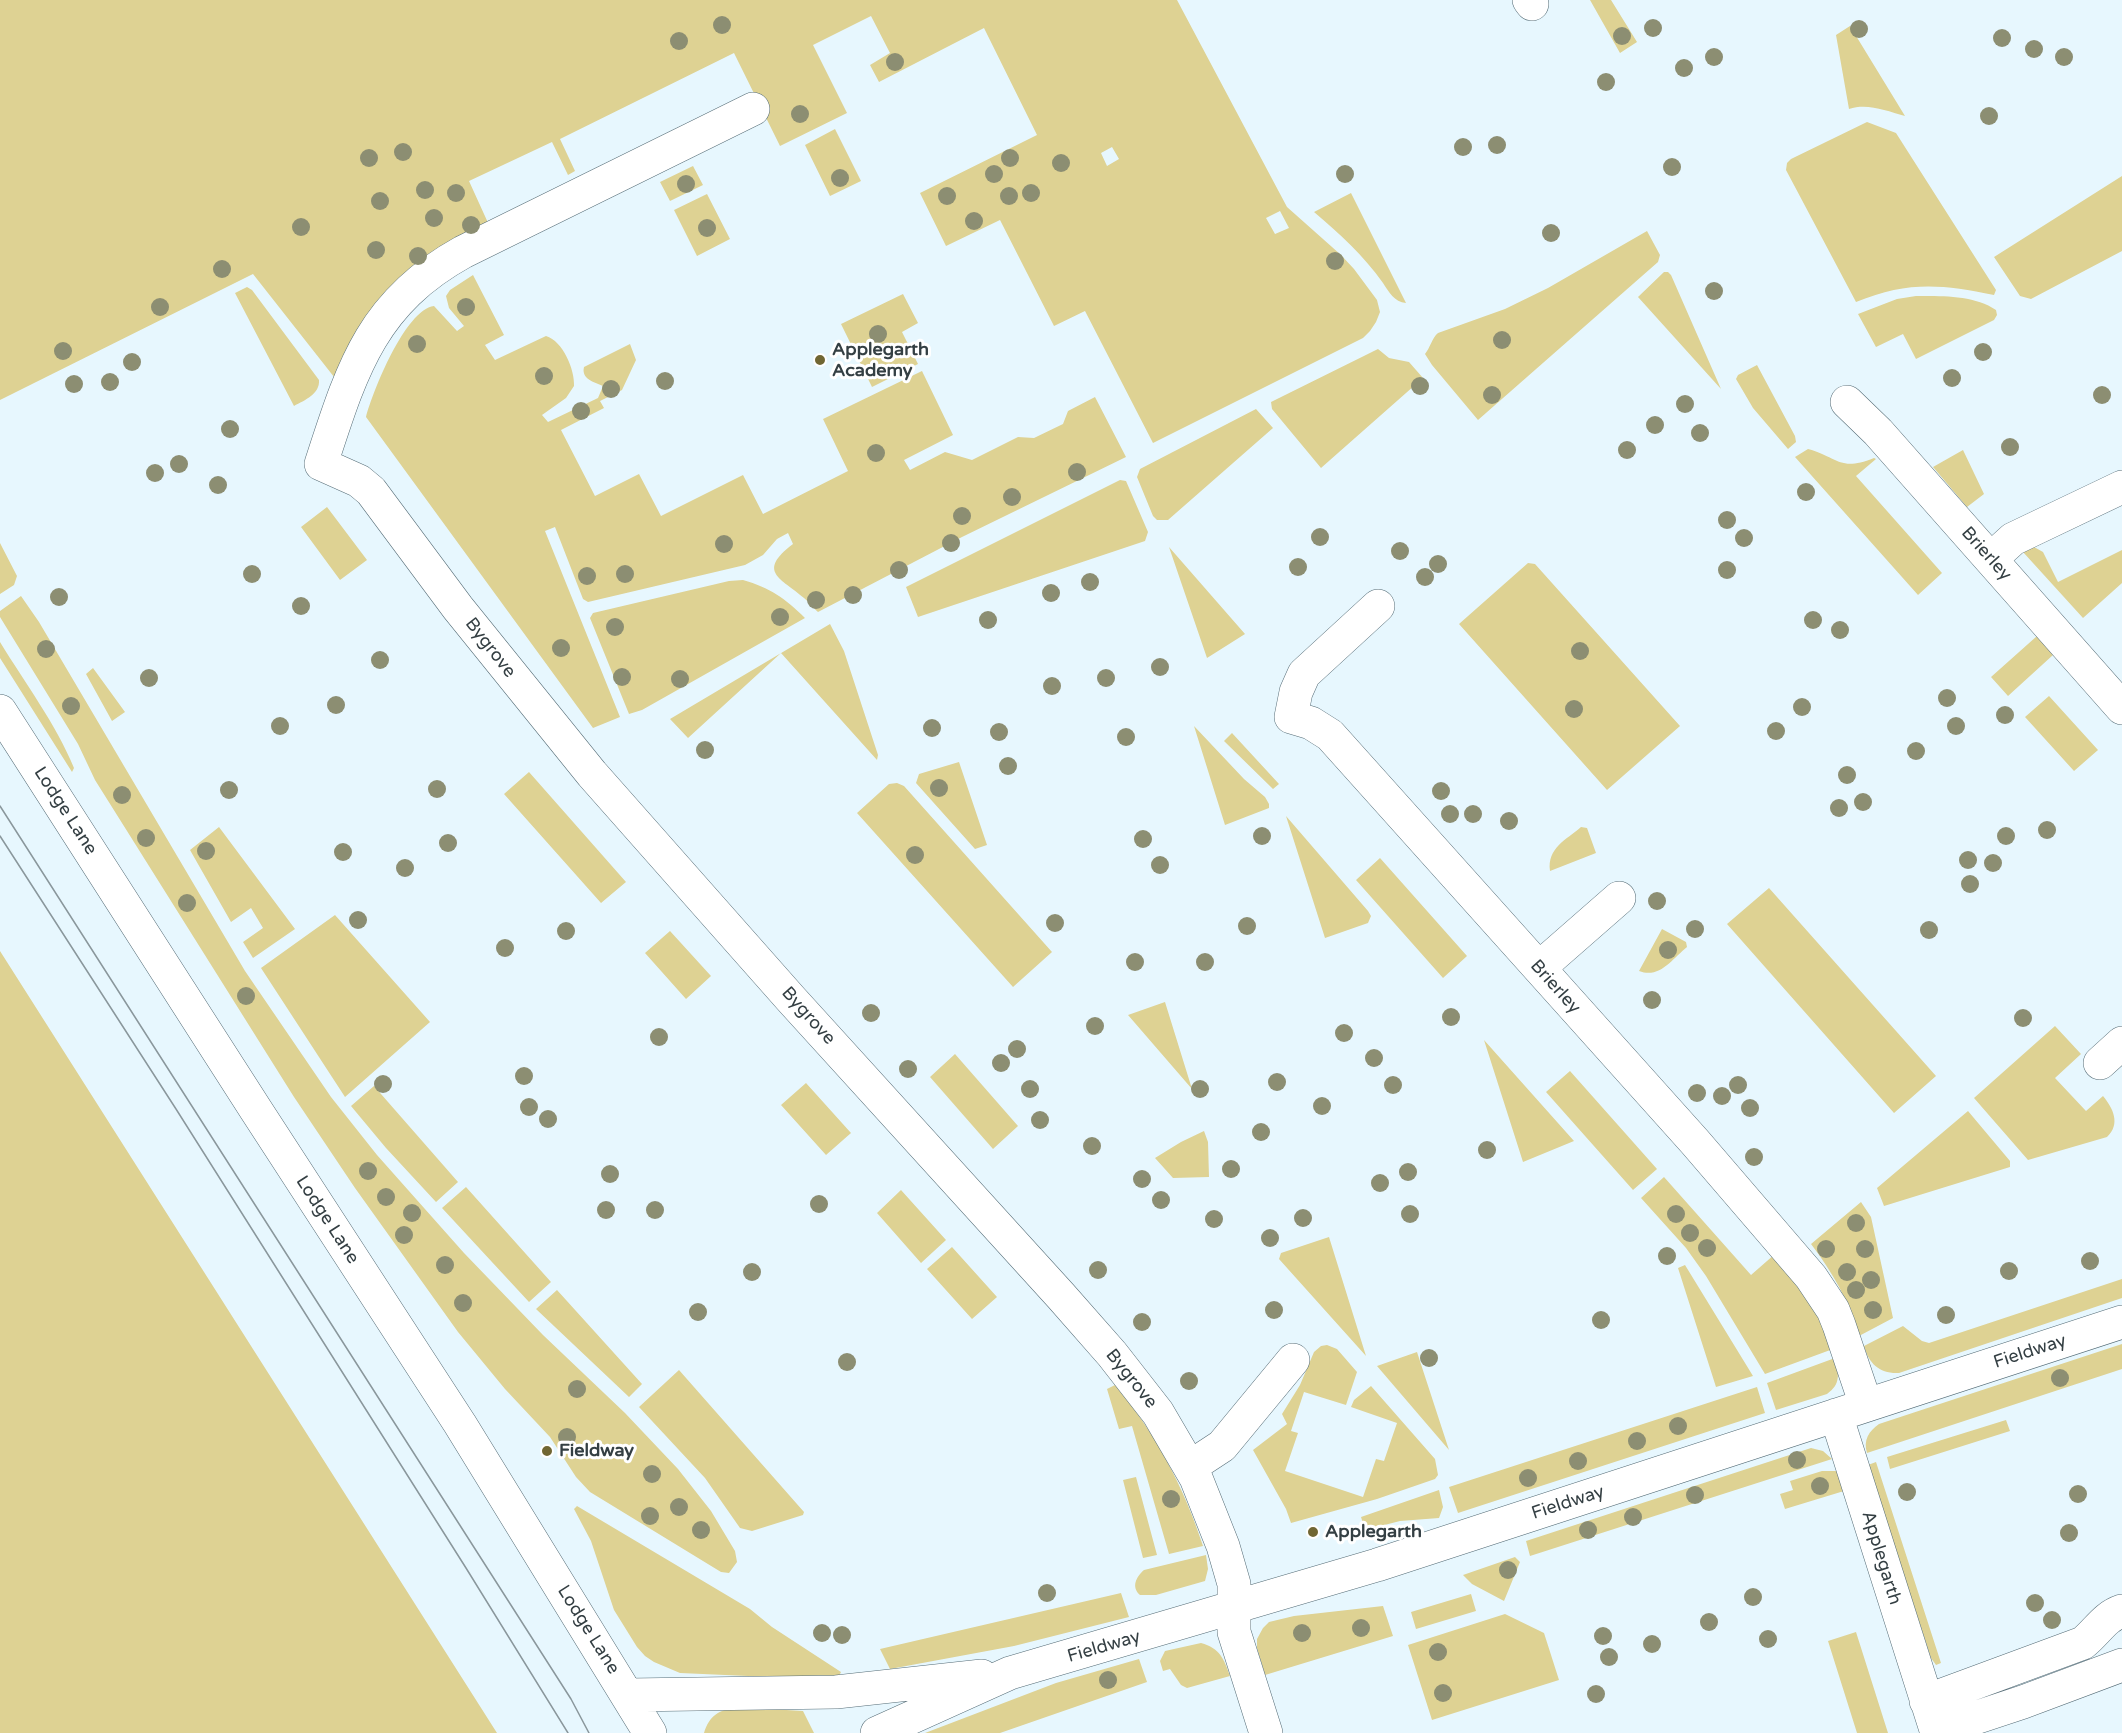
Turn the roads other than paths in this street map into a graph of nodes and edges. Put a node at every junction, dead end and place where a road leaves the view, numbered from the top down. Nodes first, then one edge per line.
1 (753, 108) dead end
2 (1847, 402) dead end
3 (2122, 487) edge
4 (1990, 559) junction
5 (1378, 606) dead end
6 (2122, 708) edge
7 (0, 711) edge
8 (1619, 898) dead end
9 (1539, 968) junction
10 (2122, 1322) edge
11 (1293, 1360) dead end
12 (1851, 1410) junction
13 (1190, 1467) junction
14 (1235, 1607) junction
15 (2122, 1611) edge
16 (2122, 1665) edge
17 (1010, 1673) junction
18 (628, 1695) junction
19 (1933, 1722) edge
20 (650, 1733) edge
21 (877, 1733) edge
22 (1266, 1733) edge

1 - 13 street, Bygrove
2 - 4 street, Brierley
3 - 4 street
4 - 6 street, Brierley
5 - 9 street, Brierley
7 - 18 street, Lodge Lane
8 - 9 street
9 - 12 street, Brierley
10 - 12 street, Fieldway
11 - 13 street
12 - 14 street, Fieldway
12 - 19 street, Applegarth
13 - 14 street, Bygrove
14 - 17 street, Fieldway
14 - 22 street
15 - 19 street
16 - 19 street
17 - 18 street, Fieldway
17 - 21 street, Fieldway
18 - 20 street, Lodge Lane

